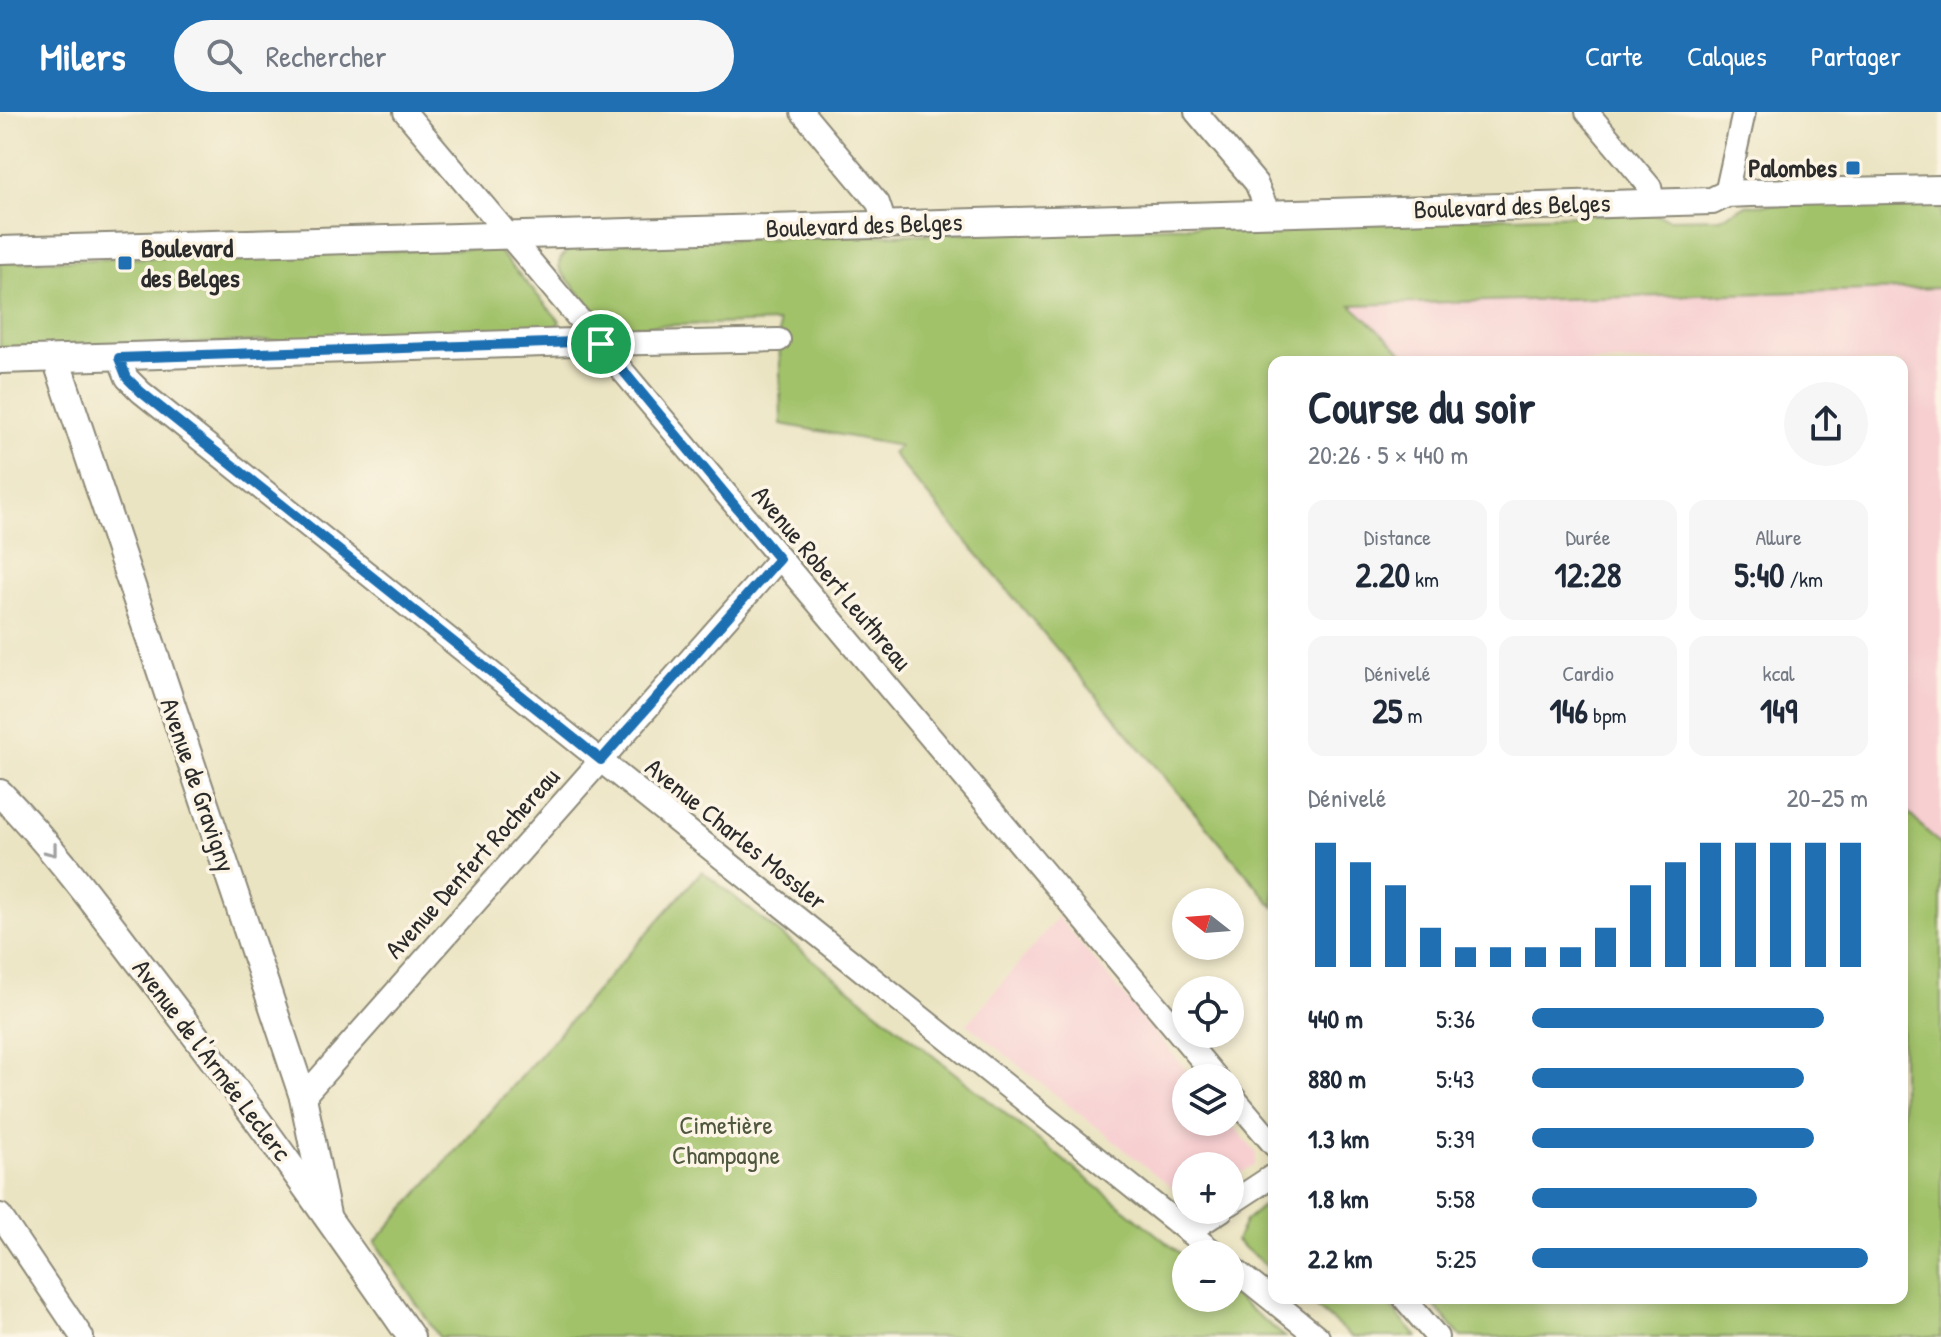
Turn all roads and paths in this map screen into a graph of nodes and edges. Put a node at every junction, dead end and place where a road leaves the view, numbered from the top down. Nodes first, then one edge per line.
1 (405, 112) edge
2 (802, 112) edge
3 (1196, 112) edge
4 (1587, 112) edge
5 (1744, 112) edge
6 (1941, 189) edge
7 (1726, 194) junction
8 (1653, 202) junction
9 (1269, 214) junction
10 (885, 224) junction
11 (510, 236) junction
12 (0, 250) edge
13 (779, 340) dead end
14 (601, 344) junction
15 (119, 358) junction
16 (56, 359) junction
17 (0, 360) edge
18 (779, 559) junction
19 (601, 760) junction
20 (0, 793) edge
21 (1205, 1064) edge
22 (303, 1097) junction
23 (1244, 1110) edge
24 (1268, 1138) edge
25 (1268, 1179) edge
26 (1244, 1195) edge
27 (0, 1215) edge
28 (327, 1215) junction
29 (1200, 1224) edge
30 (1188, 1232) junction
31 (1198, 1240) edge
32 (1244, 1277) edge
33 (1268, 1297) edge
34 (1277, 1304) edge
35 (1409, 1304) edge
36 (82, 1337) edge
37 (411, 1337) edge
38 (1318, 1337) edge
39 (1437, 1337) edge

1 - 11 street, Avenue Robert Leuthreau
2 - 10 street
3 - 9 street
4 - 8 street
5 - 7 street
6 - 7 street, Boulevard des Belges
7 - 8 street, Boulevard des Belges
8 - 9 street, Boulevard des Belges
9 - 10 street, Boulevard des Belges
10 - 11 street, Boulevard des Belges
11 - 12 street, Boulevard des Belges
11 - 14 street, Avenue Robert Leuthreau
13 - 14 street
14 - 15 street
14 - 18 street, Avenue Robert Leuthreau
15 - 16 street
15 - 19 street, Avenue Charles Mossler
16 - 17 street
16 - 22 street, Avenue de Gravigny
18 - 19 street, Avenue Denfert Rochereau
18 - 21 street, Avenue Robert Leuthreau
19 - 22 street, Avenue Denfert Rochereau
19 - 30 street, Avenue Charles Mossler
20 -> 28 street, Avenue de l'Armée Leclerc
22 - 28 street, Avenue de Gravigny
23 - 24 street
25 - 26 street
27 - 36 street
28 - 37 street, Avenue de l'Armée Leclerc
29 - 30 street
30 - 31 street, Avenue Charles Mossler
32 - 33 street
34 - 38 street
35 - 39 street

